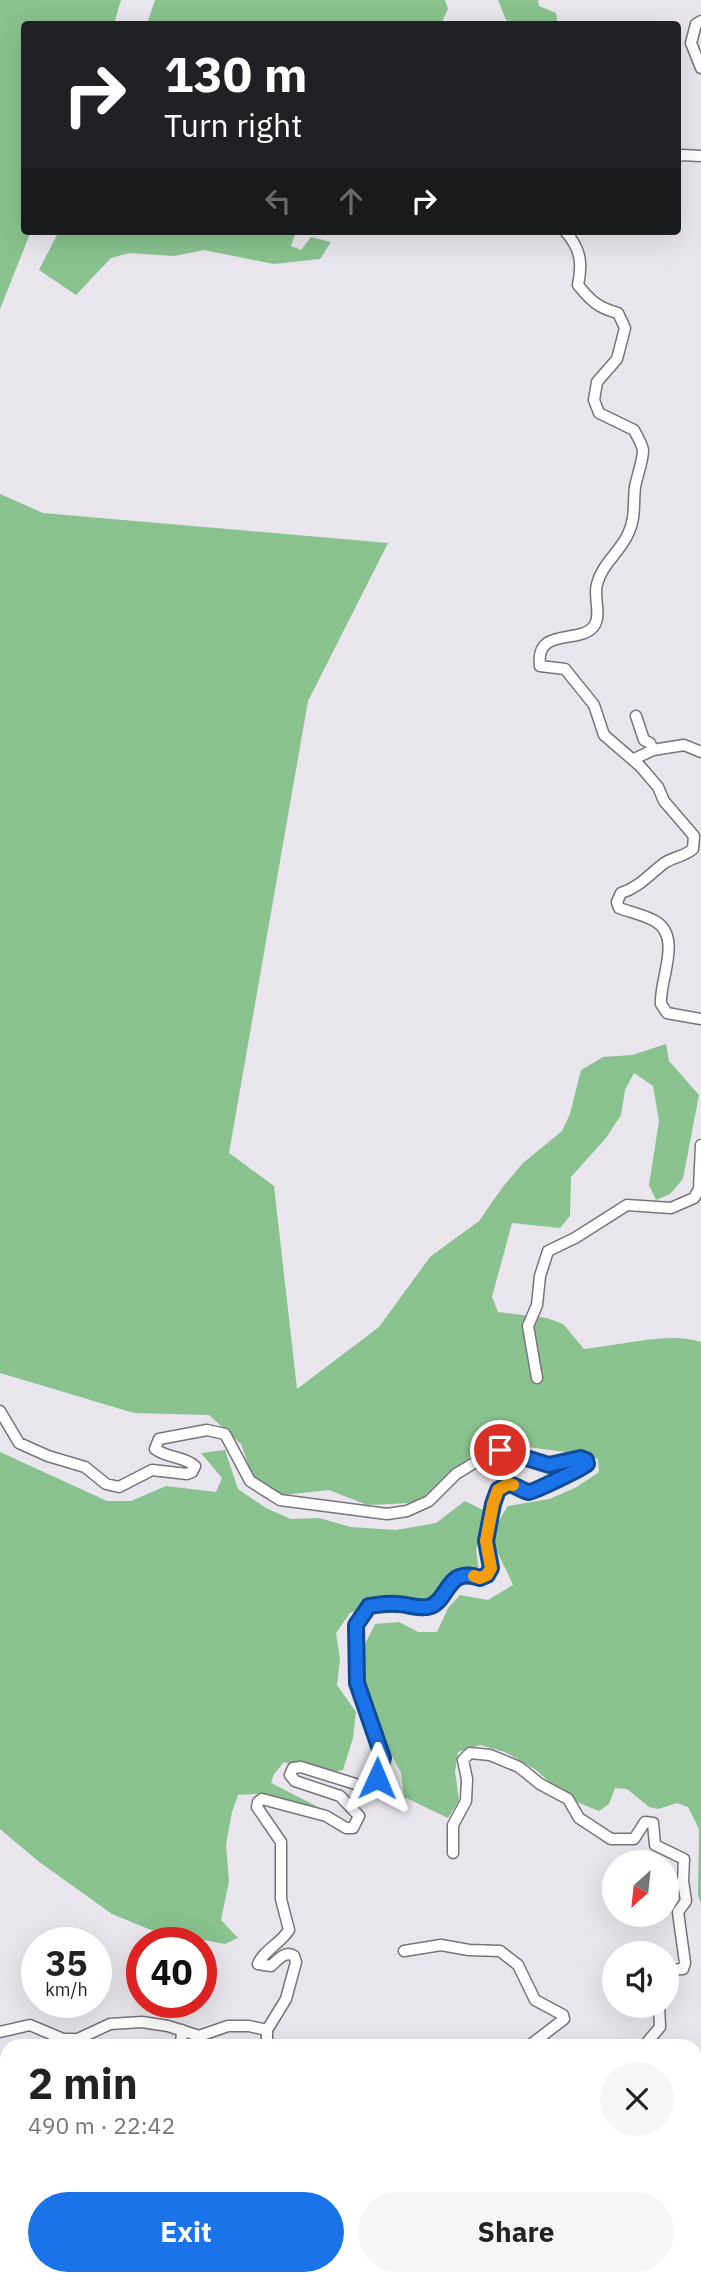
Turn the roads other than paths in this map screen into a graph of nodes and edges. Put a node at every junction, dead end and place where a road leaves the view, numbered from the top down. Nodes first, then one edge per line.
1 (701, 22) edge
2 (701, 68) edge
3 (681, 156) edge
4 (701, 156) edge
5 (568, 235) edge
6 (636, 716) dead end
7 (653, 750) junction
8 (701, 752) edge
9 (634, 760) junction
10 (701, 1019) edge
11 (701, 1145) edge
12 (537, 1378) dead end
13 (0, 1411) edge
14 (453, 1853) dead end
15 (404, 1951) dead end
16 (679, 1969) edge
17 (660, 2018) edge
18 (182, 2030) junction
19 (267, 2030) junction
20 (0, 2032) edge
21 (181, 2039) edge
22 (267, 2039) edge
23 (538, 2039) edge
24 (651, 2039) edge

1 - 2 street
3 - 4 street
5 - 9 street
6 - 7 street
7 - 8 street
7 - 9 street
9 - 10 street
11 - 12 street
13 - 19 street
14 - 16 street
15 - 23 street
17 - 24 street
18 - 19 street
18 - 20 street
18 - 21 street
19 - 22 street

